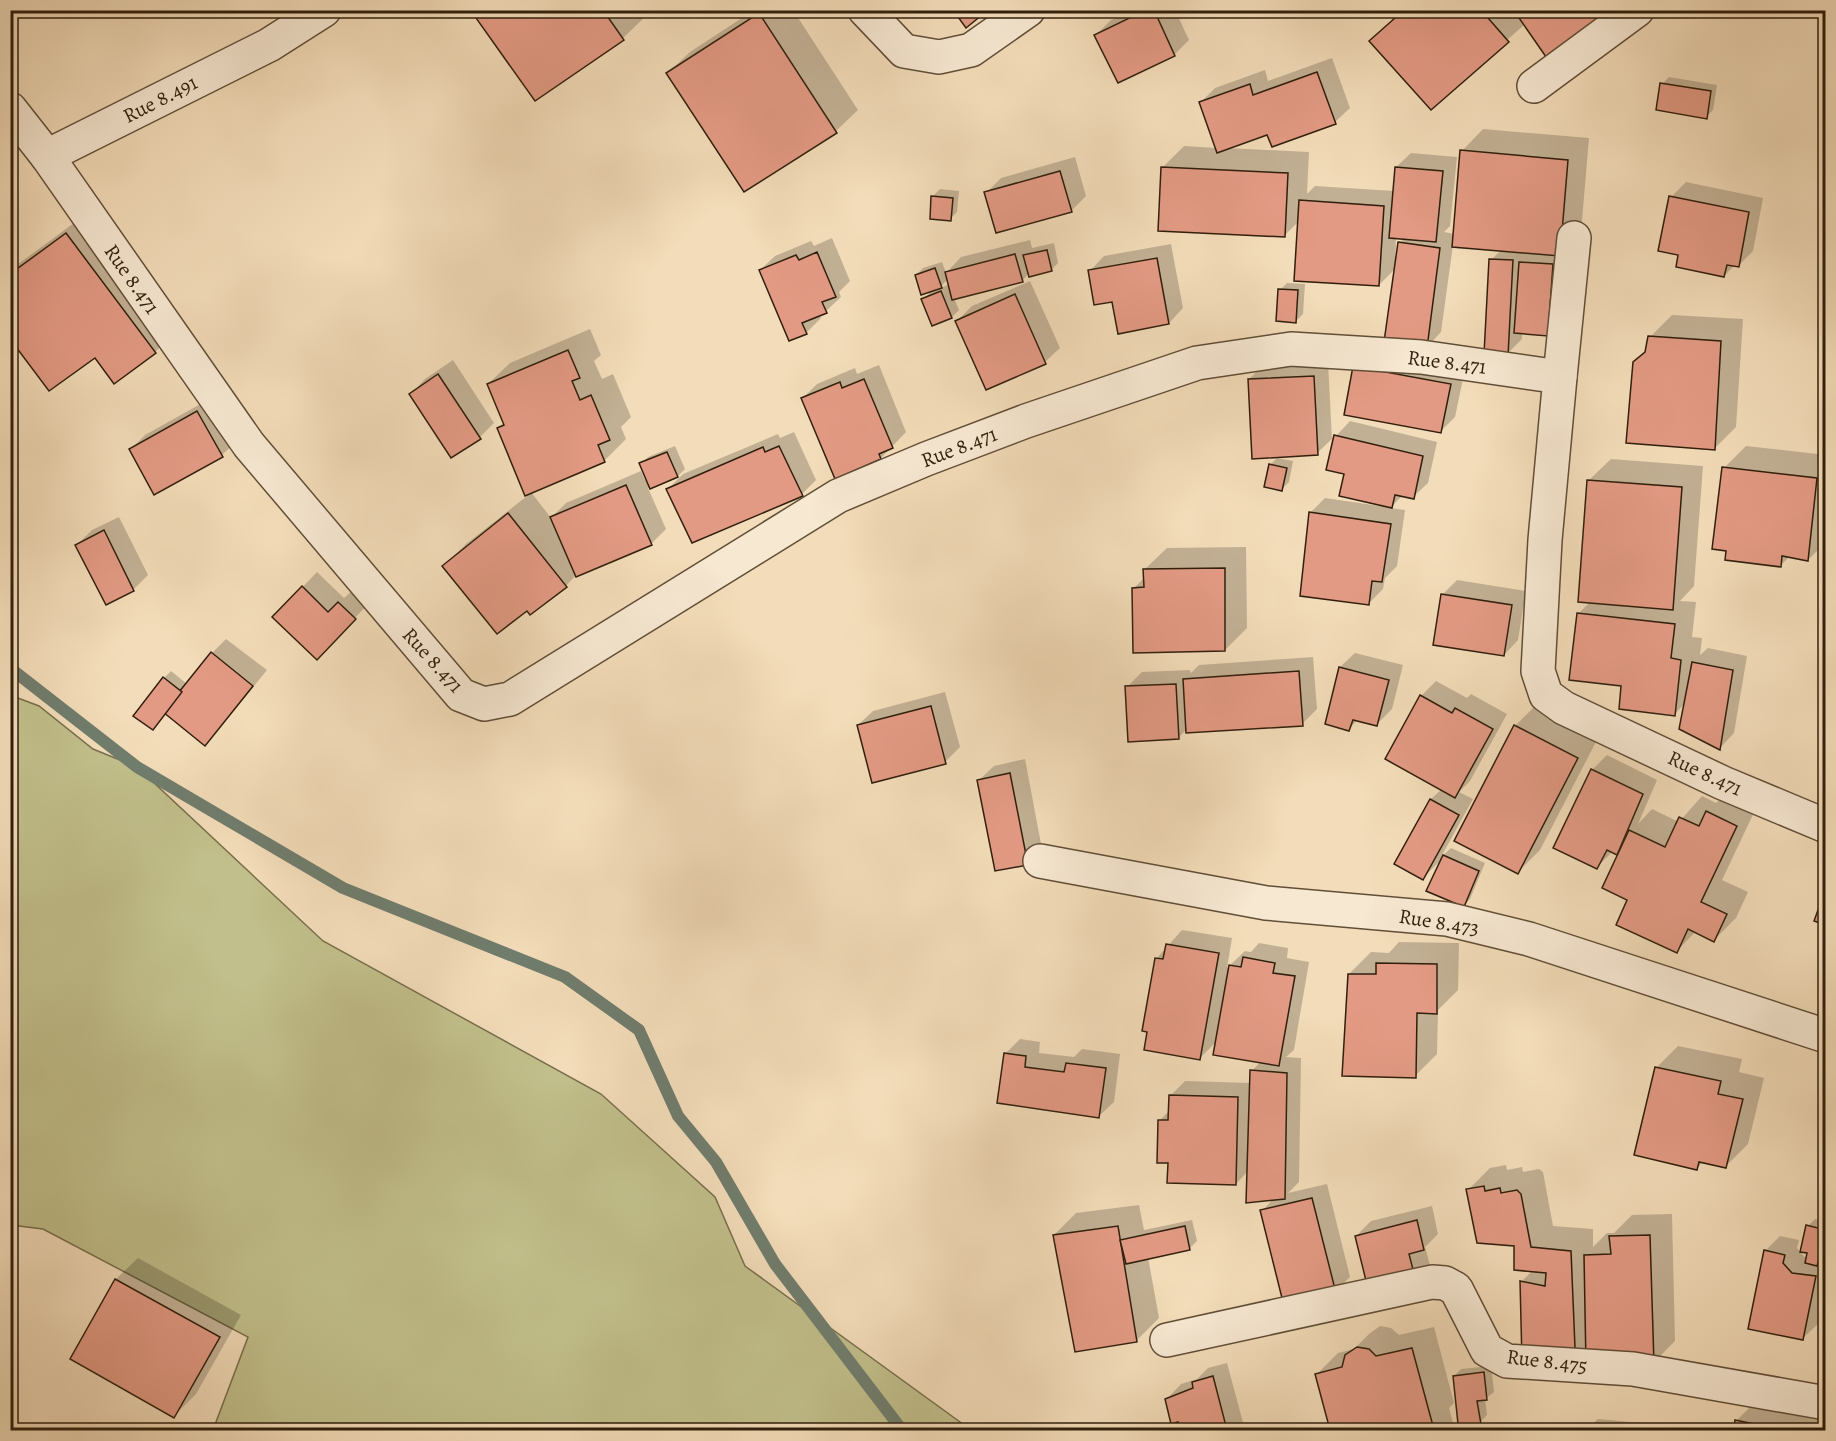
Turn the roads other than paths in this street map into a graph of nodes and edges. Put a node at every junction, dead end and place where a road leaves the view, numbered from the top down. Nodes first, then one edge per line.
1 (324, 10) edge
2 (865, 10) edge
3 (1028, 10) edge
4 (1638, 10) edge
5 (1534, 86) dead end
6 (10, 109) edge
7 (47, 156) junction
8 (1574, 238) dead end
9 (1560, 377) junction
10 (1826, 826) edge
11 (1040, 861) dead end
12 (1826, 1036) edge
13 (1167, 1340) dead end
14 (1826, 1403) edge

1 - 7 street, Rue 8.491
2 - 3 street
4 - 5 street
6 - 7 street
7 - 9 street, Rue 8.471
8 - 9 street
9 - 10 street, Rue 8.471
11 - 12 street, Rue 8.473
13 - 14 street, Rue 8.475

